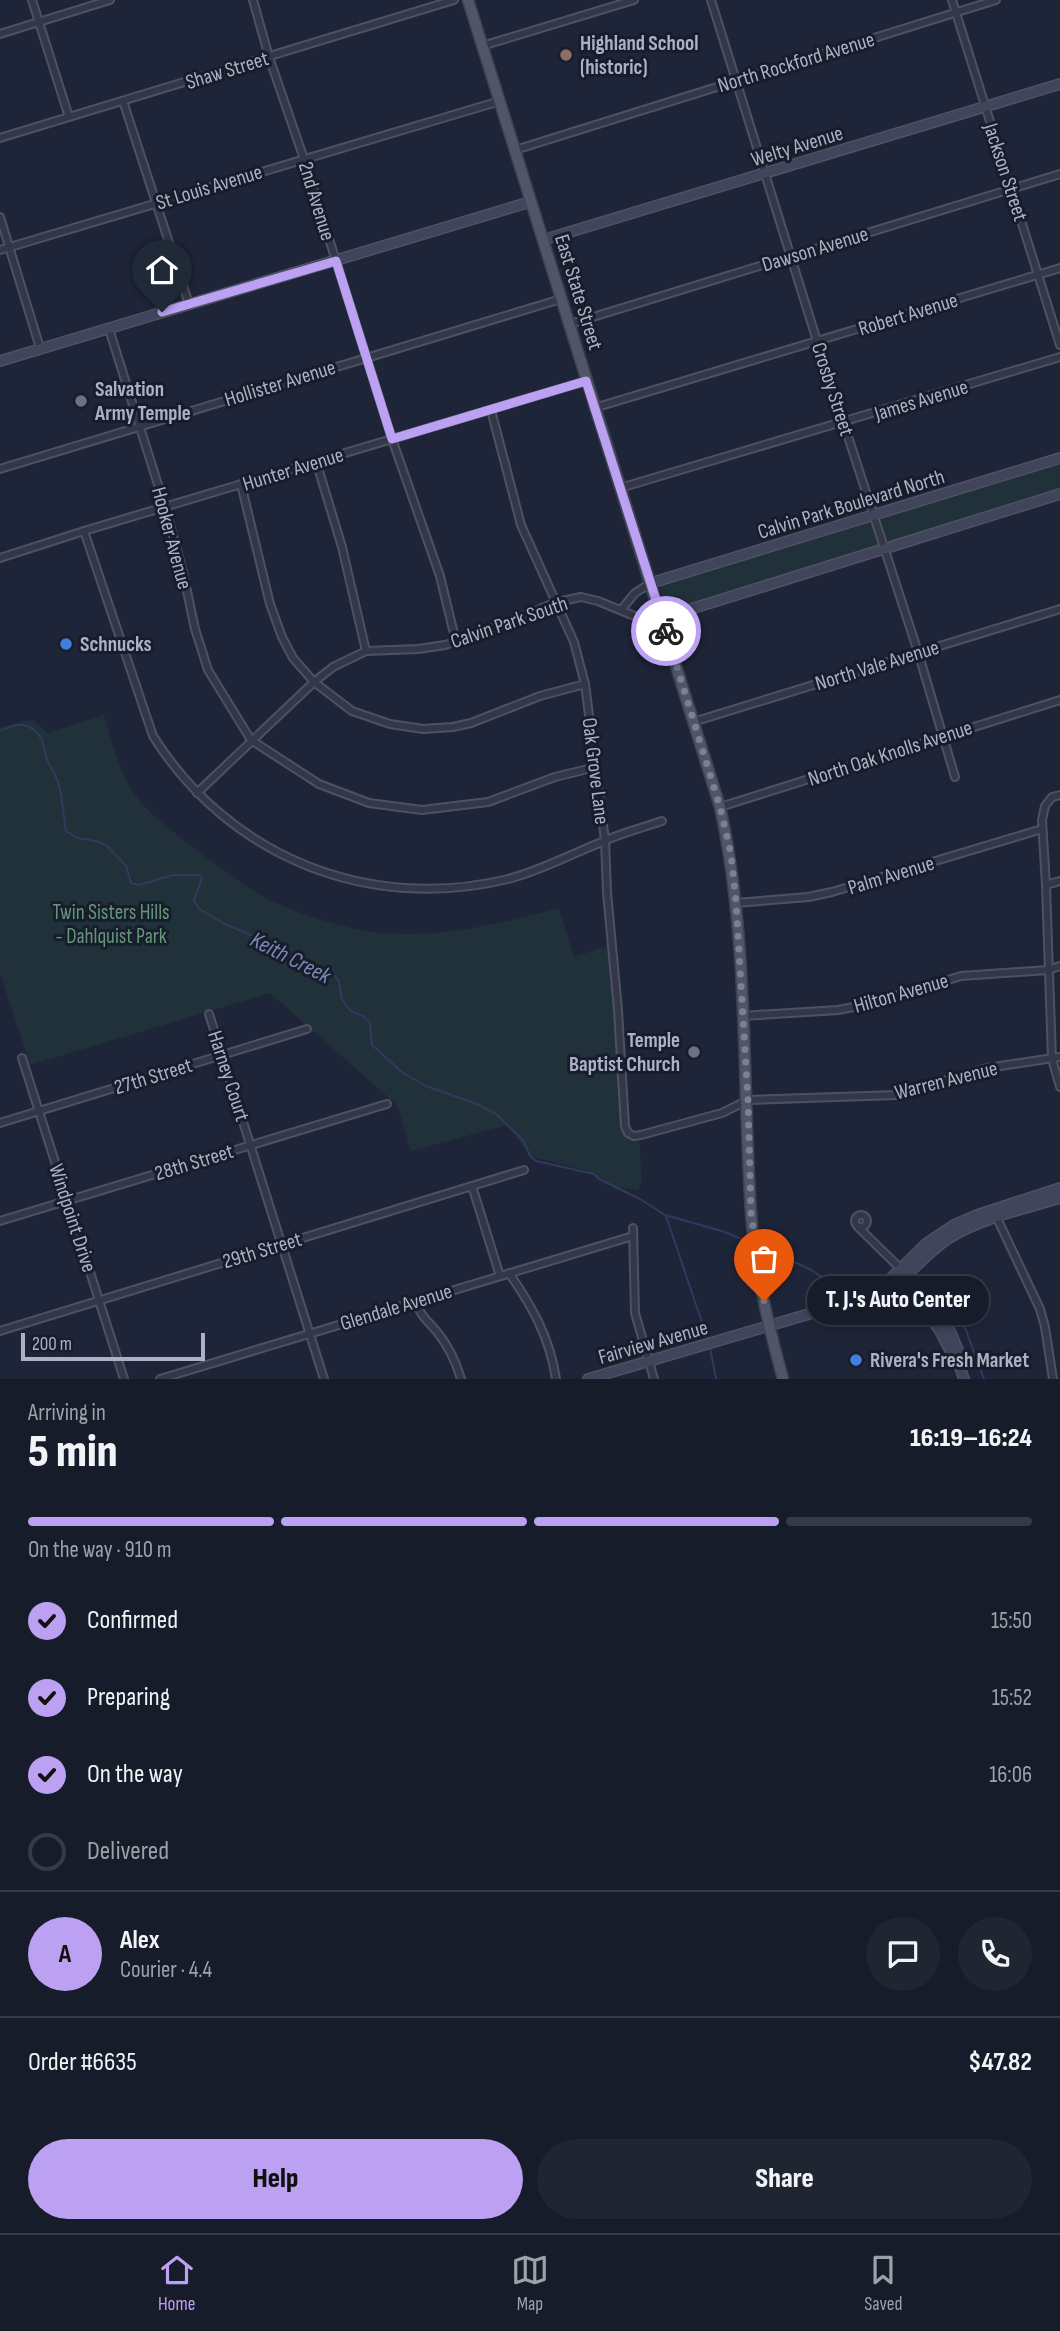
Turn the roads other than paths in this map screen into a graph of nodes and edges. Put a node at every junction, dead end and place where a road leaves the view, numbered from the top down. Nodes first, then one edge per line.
1 (32, 0) edge
2 (110, 0) edge
3 (253, 0) edge
4 (454, 0) edge
5 (468, 0) edge
6 (634, 0) edge
7 (711, 0) edge
8 (952, 0) edge
9 (996, 0) edge
10 (956, 12) junction
11 (39, 22) junction
12 (0, 34) edge
13 (482, 46) junction
14 (269, 57) junction
15 (736, 81) junction
16 (1060, 84) edge
17 (123, 101) junction
18 (500, 102) junction
19 (985, 107) junction
20 (69, 117) junction
21 (0, 138) edge
22 (515, 150) junction
23 (304, 159) junction
24 (765, 174) junction
25 (1060, 174) edge
26 (1012, 189) junction
27 (530, 202) junction
28 (156, 204) junction
29 (0, 217) edge
30 (543, 240) junction
31 (9, 247) junction
32 (0, 250) edge
33 (791, 256) junction
34 (336, 261) junction
35 (1060, 268) edge
36 (1039, 275) junction
37 (561, 299) junction
38 (189, 304) junction
39 (570, 324) junction
40 (109, 329) junction
41 (817, 341) junction
42 (1060, 345) edge
43 (40, 348) junction
44 (366, 357) junction
45 (1060, 357) edge
46 (0, 361) edge
47 (586, 381) junction
48 (594, 408) junction
49 (491, 410) junction
50 (844, 423) junction
51 (139, 426) junction
52 (392, 439) junction
53 (1060, 458) edge
54 (316, 461) junction
55 (0, 469) edge
56 (241, 484) junction
57 (620, 488) junction
58 (1060, 494) edge
59 (165, 508) junction
60 (874, 515) junction
61 (85, 531) junction
62 (884, 548) junction
63 (0, 558) edge
64 (651, 583) junction
65 (557, 602) junction
66 (1060, 609) edge
67 (621, 610) junction
68 (662, 618) junction
69 (456, 642) junction
70 (366, 651) junction
71 (918, 652) junction
72 (314, 682) junction
73 (585, 684) junction
74 (1060, 700) edge
75 (693, 722) junction
76 (942, 736) junction
77 (251, 740) junction
78 (596, 767) junction
79 (955, 778) dead end
80 (197, 793) junction
81 (1060, 795) edge
82 (720, 807) junction
83 (662, 821) dead end
84 (1042, 829) junction
85 (605, 840) junction
86 (1060, 881) edge
87 (1046, 885) junction
88 (736, 902) junction
89 (1060, 966) edge
90 (1048, 970) junction
91 (209, 1014) dead end
92 (742, 1016) junction
93 (307, 1029) dead end
94 (222, 1055) junction
95 (1060, 1057) edge
96 (22, 1058) dead end
97 (1052, 1059) junction
98 (1060, 1087) edge
99 (748, 1100) junction
100 (387, 1104) dead end
101 (38, 1111) junction
102 (0, 1123) edge
103 (251, 1145) junction
104 (524, 1170) dead end
105 (472, 1186) junction
106 (1060, 1188) edge
107 (1060, 1198) edge
108 (67, 1201) junction
109 (995, 1214) junction
110 (0, 1221) edge
111 (858, 1227) dead end
112 (282, 1244) junction
113 (904, 1272) junction
114 (509, 1273) junction
115 (500, 1276) junction
116 (861, 1297) junction
117 (99, 1301) junction
118 (416, 1302) junction
119 (927, 1302) junction
120 (769, 1326) junction
121 (0, 1331) edge
122 (310, 1333) junction
123 (649, 1361) junction
124 (124, 1379) edge
125 (160, 1379) edge
126 (324, 1379) edge
127 (461, 1379) edge
128 (556, 1379) edge
129 (588, 1379) edge
130 (654, 1379) edge
131 (783, 1379) edge
132 (964, 1379) edge
133 (1053, 1379) edge

1 - 11 street
2 - 11 street
3 - 14 street, 2nd Avenue
4 - 14 street, Shaw Street
5 - 13 main road, East State Street
6 - 13 street
7 - 15 street, Crosby Street
8 - 10 street, Jackson Street
9 - 10 street, North Rockford Avenue
10 - 15 street, North Rockford Avenue
10 - 19 street, Jackson Street
11 - 12 street
11 - 20 street
13 - 18 main road, East State Street
14 - 17 street, Shaw Street
14 - 23 street, 2nd Avenue
15 - 22 street, North Rockford Avenue
15 - 24 street, Crosby Street
16 - 19 street, Welty Avenue
17 - 20 street, Shaw Street
17 - 28 street
18 - 22 main road, East State Street
18 - 23 street, St Louis Avenue
19 - 24 street, Welty Avenue
19 - 26 street, Jackson Street
20 - 21 street, Shaw Street
22 - 27 main road, East State Street
23 - 28 street, St Louis Avenue
23 - 34 street, 2nd Avenue
24 - 30 street, Welty Avenue
24 - 33 street, Crosby Street
25 - 26 street, Dawson Avenue
26 - 33 street, Dawson Avenue
26 - 36 street, Jackson Street
27 - 30 main road, East State Street
27 - 34 street
28 - 31 street, St Louis Avenue
28 - 38 street
29 - 31 street
30 - 37 main road, East State Street
31 - 32 street, St Louis Avenue
31 - 43 street
33 - 39 street, Dawson Avenue
33 - 41 street, Crosby Street
34 - 38 street
34 - 44 street, 2nd Avenue
35 - 36 street, Robert Avenue
36 - 41 street, Robert Avenue
36 - 42 street, Jackson Street
37 - 39 main road, East State Street
37 - 44 street, Hollister Avenue
38 - 40 street
39 - 47 main road, East State Street
40 - 43 street
40 - 51 street, Hooker Avenue
41 - 48 street, Robert Avenue
41 - 50 street, Crosby Street
43 - 46 street
44 - 51 street, Hollister Avenue
44 - 52 street, 2nd Avenue
45 - 50 street, James Avenue
47 - 48 main road, East State Street
47 - 49 street, Hunter Avenue
48 - 57 main road, East State Street
49 - 52 street, Hunter Avenue
49 - 65 street, Oak Grove Lane
50 - 57 street, James Avenue
50 - 60 street, Crosby Street
51 - 55 street, Hollister Avenue
51 - 59 street, Hooker Avenue
52 - 54 street, Hunter Avenue
52 - 69 street, 2nd Avenue
53 - 60 street, Calvin Park Boulevard North
54 - 56 street, Hunter Avenue
54 - 70 street
56 - 59 street, Hunter Avenue
56 - 72 street
57 - 64 main road, East State Street
58 - 62 street
59 - 61 street, Hunter Avenue
59 - 77 street, Hooker Avenue
60 - 62 street, Crosby Street
60 - 64 street, Calvin Park Boulevard North
61 - 63 street, Hunter Avenue
61 - 80 street
62 - 68 street
62 - 71 street, Crosby Street
64 - 67 street
64 - 68 main road, East State Street
65 - 67 street, Calvin Park South
65 - 69 street, Calvin Park South
65 - 73 street, Oak Grove Lane
66 - 71 street, North Vale Avenue
67 - 68 street, Calvin Park South
68 - 75 main road, East State Street
69 - 70 street, Calvin Park South
70 - 72 street, Calvin Park South
71 - 75 street, North Vale Avenue
71 - 76 street, Crosby Street
72 - 73 street
72 - 77 street, Calvin Park South
73 - 78 street, Oak Grove Lane
74 - 76 street, North Oak Knolls Avenue
75 - 82 main road, East State Street
76 - 79 street, Crosby Street
76 - 82 street, North Oak Knolls Avenue
77 - 78 street
77 - 80 street, Calvin Park South
78 - 85 street, Oak Grove Lane
80 - 85 street
81 - 84 street
82 - 88 main road, East State Street
83 - 85 street
84 - 87 street
84 - 88 street, Palm Avenue
85 - 99 street, Oak Grove Lane
86 - 87 street
87 - 90 street
88 - 92 main road, East State Street
89 - 90 street, Hilton Avenue
90 - 92 street, Hilton Avenue
90 - 97 street
91 - 94 street, Harney Court
92 - 99 main road, East State Street
93 - 94 street, 27th Street
94 - 101 street, 27th Street
94 - 103 street, Harney Court
95 - 97 street, Warren Avenue
96 - 101 street, Windpoint Drive
97 - 98 street
97 - 99 street, Warren Avenue
99 - 120 main road, East State Street
100 - 103 street, 28th Street
101 - 102 street, 27th Street
101 - 108 street, Windpoint Drive
103 - 108 street, 28th Street
103 - 112 street, Harney Court
104 - 105 street, 29th Street
105 - 112 street, 29th Street
105 - 115 street
106 - 109 street
107 - 109 street
108 - 110 street, 28th Street
108 - 117 street, Windpoint Drive
109 - 113 street
109 - 133 street
111 - 113 street
112 - 117 street, 29th Street
112 - 122 street, Harney Court
113 - 116 street
113 - 119 street
114 - 115 street, Glendale Avenue
114 - 123 street, Glendale Avenue
114 - 128 street
115 - 118 street, Glendale Avenue
116 - 119 street
116 - 120 street, Fairview Avenue
117 - 121 street, 29th Street
117 - 124 street, Windpoint Drive
118 - 122 street, Glendale Avenue
118 - 127 street
119 - 132 street
120 - 123 street, Fairview Avenue
120 - 131 main road, East State Street
122 - 125 street, Glendale Avenue
122 - 126 street, Harney Court
123 - 129 street, Fairview Avenue
123 - 130 street

